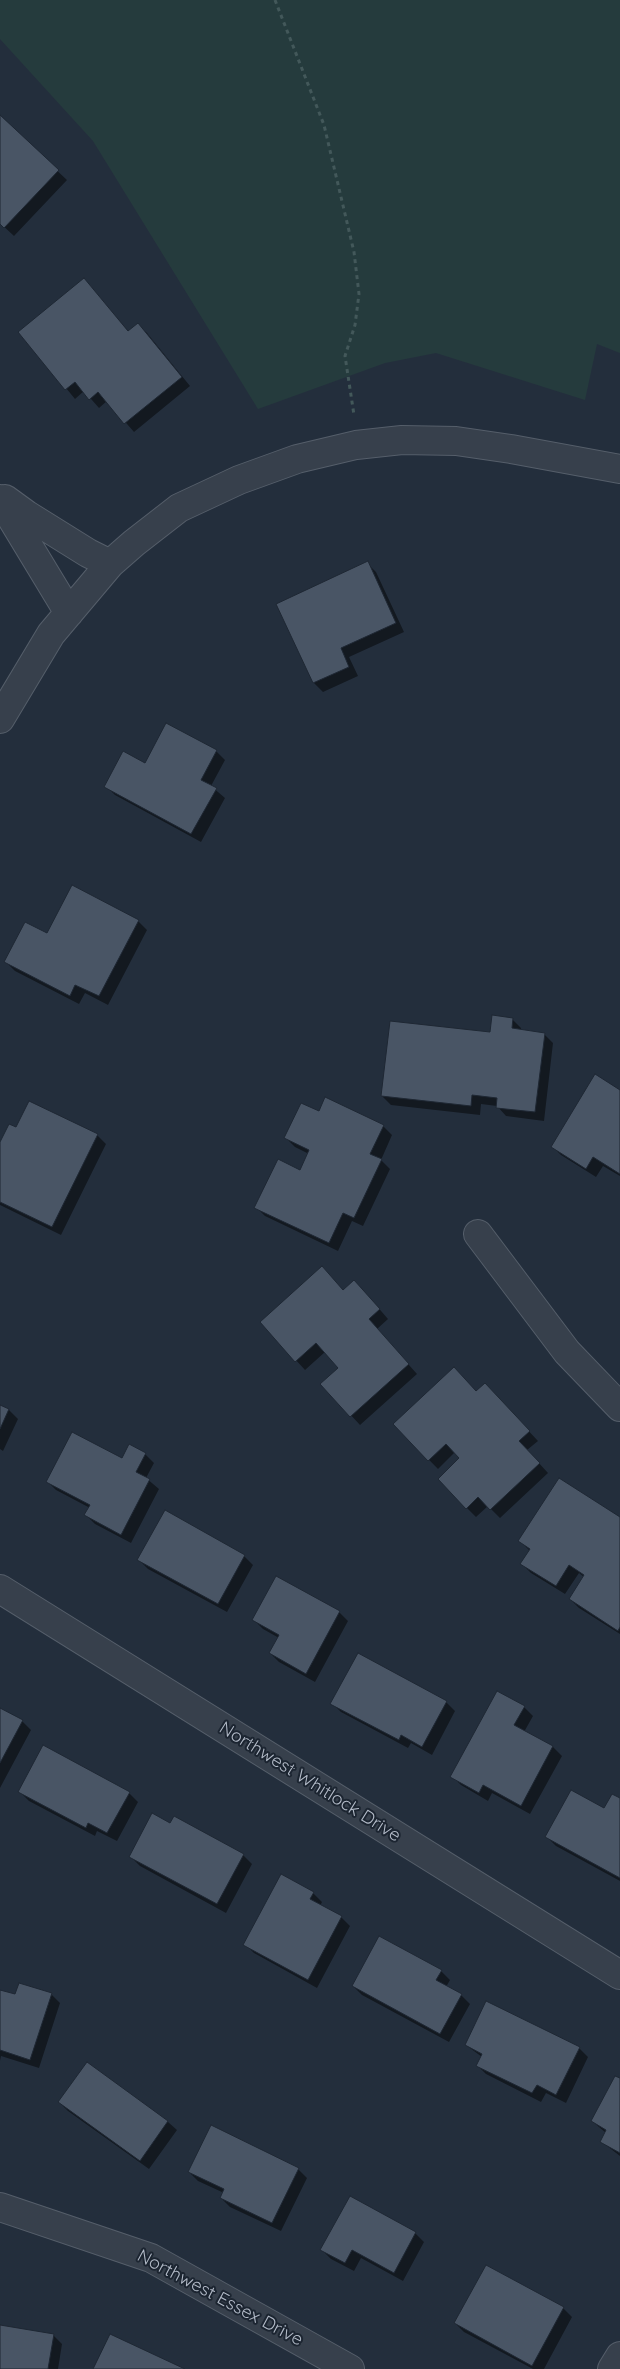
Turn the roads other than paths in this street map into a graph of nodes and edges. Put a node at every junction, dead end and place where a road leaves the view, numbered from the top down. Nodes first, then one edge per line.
1 (620, 469) edge
2 (0, 495) edge
3 (0, 499) edge
4 (110, 564) junction
5 (69, 613) junction
6 (0, 719) edge
7 (478, 1234) dead end
8 (620, 1407) edge
9 (0, 1589) edge
10 (620, 1975) edge
11 (0, 2207) edge
12 (620, 2356) edge
13 (350, 2369) edge
14 (612, 2369) edge

1 - 4 street
2 - 4 street
3 - 5 street
4 - 5 street
5 - 6 street
7 - 8 street
9 - 10 street, Northwest Whitlock Drive
11 - 13 street, Northwest Essex Drive
12 - 14 street

